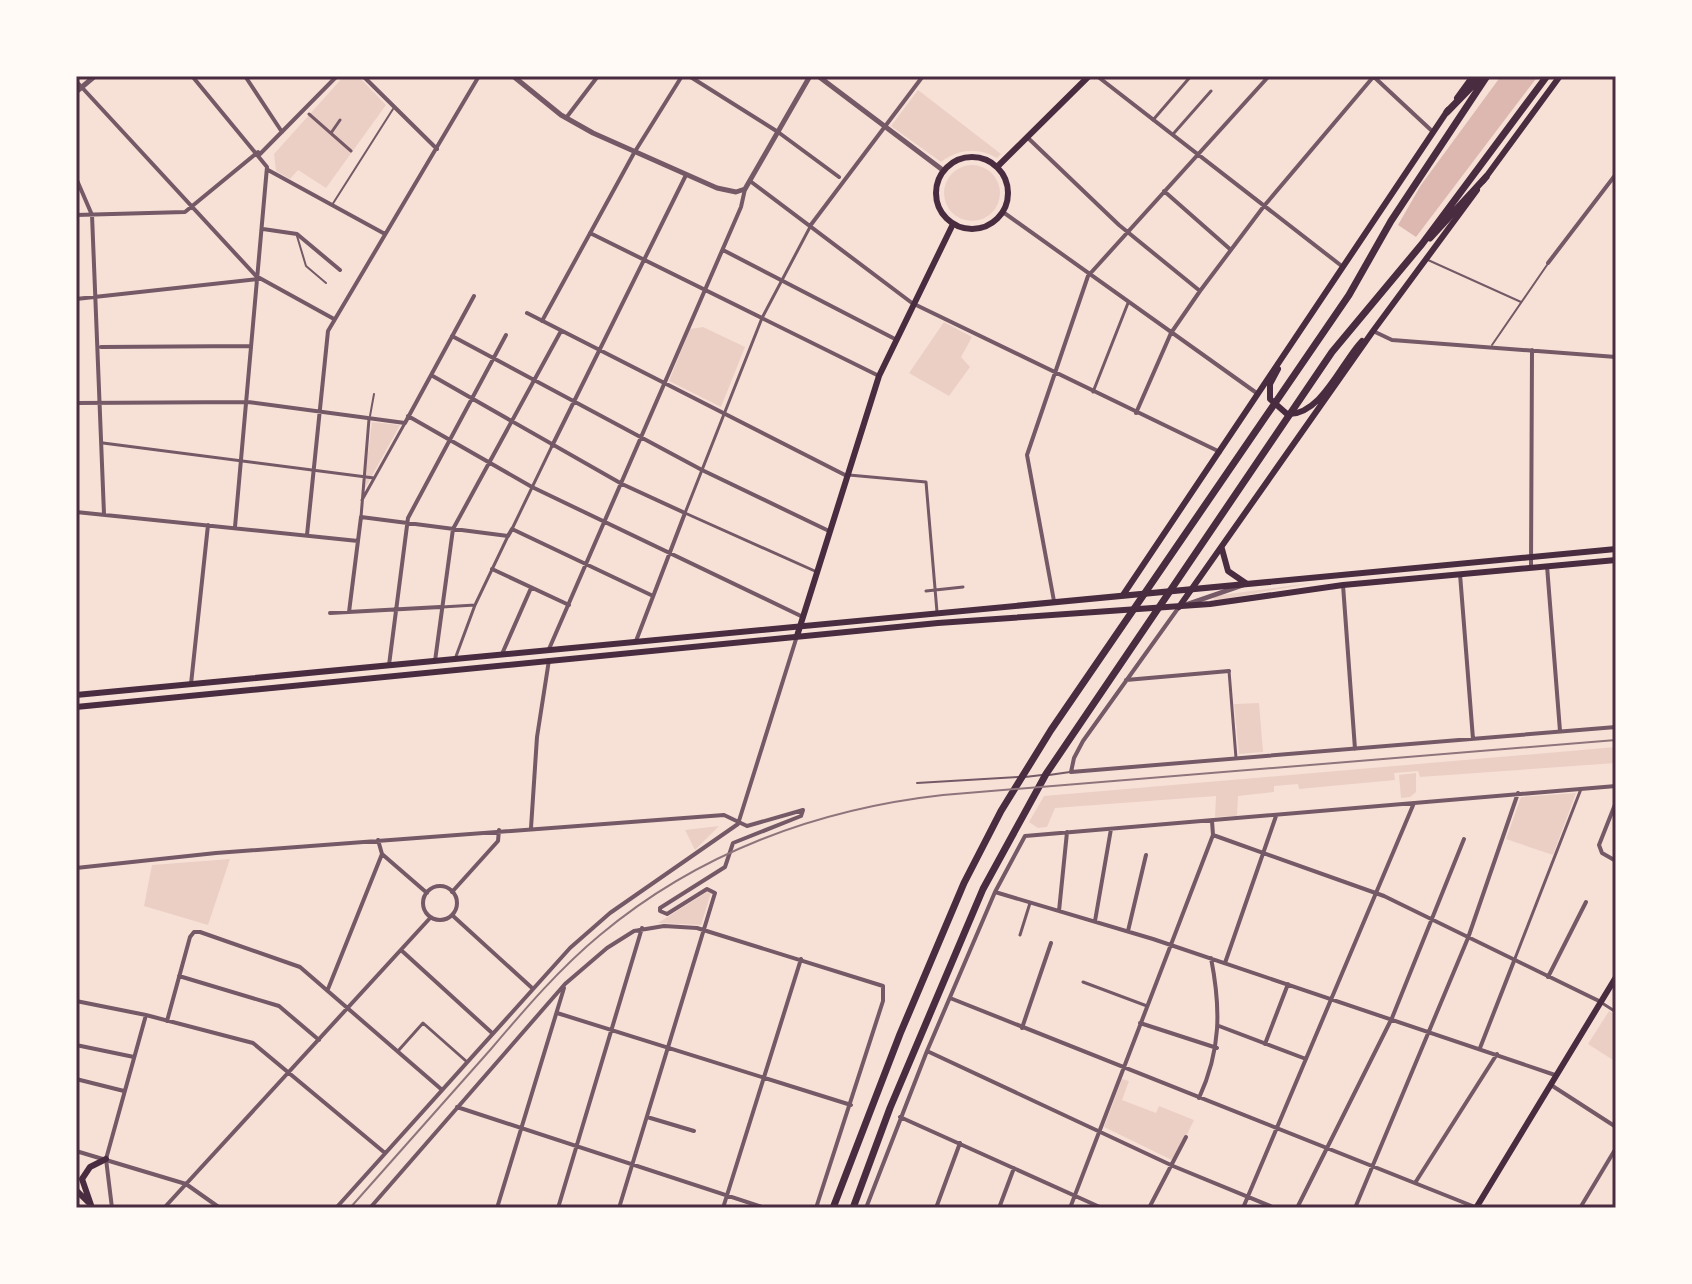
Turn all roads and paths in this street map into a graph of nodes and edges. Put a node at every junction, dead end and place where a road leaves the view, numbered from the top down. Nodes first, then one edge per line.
1 (95, 76) edge
2 (192, 76) edge
3 (245, 76) edge
4 (337, 76) edge
5 (363, 76) edge
6 (479, 76) edge
7 (513, 76) edge
8 (598, 76) edge
9 (682, 76) edge
10 (689, 76) edge
11 (810, 76) edge
12 (818, 76) edge
13 (923, 76) edge
14 (1089, 76) edge
15 (1097, 76) edge
16 (1191, 76) edge
17 (1269, 76) edge
18 (1374, 76) edge
19 (1473, 76) edge
20 (1485, 76) edge
21 (1547, 76) edge
22 (1560, 76) edge
23 (76, 81) edge
24 (78, 90) edge
25 (1211, 91) dead end
26 (394, 108) junction
27 (1447, 112) junction
28 (309, 114) dead end
29 (566, 118) junction
30 (340, 120) dead end
31 (1153, 120) junction
32 (885, 127) junction
33 (1432, 131) junction
34 (282, 132) junction
35 (778, 132) junction
36 (331, 133) junction
37 (1173, 135) junction
38 (1027, 137) junction
39 (437, 149) junction
40 (351, 151) dead end
41 (259, 153) junction
42 (634, 153) junction
43 (1196, 153) junction
44 (997, 167) junction
45 (268, 170) junction
46 (944, 171) junction
47 (1616, 174) edge
48 (686, 175) junction
49 (839, 177) dead end
50 (1486, 177) junction
51 (76, 178) edge
52 (750, 181) junction
53 (745, 189) junction
54 (1163, 190) junction
55 (332, 205) junction
56 (1264, 206) junction
57 (192, 210) junction
58 (1003, 212) junction
59 (76, 215) edge
60 (92, 215) junction
61 (953, 224) junction
62 (810, 226) junction
63 (263, 229) junction
64 (1127, 231) junction
65 (590, 233) junction
66 (297, 234) junction
67 (385, 234) junction
68 (1422, 244) junction
69 (722, 250) junction
70 (1231, 250) junction
71 (643, 259) junction
72 (1427, 259) junction
73 (1548, 263) joint
74 (1345, 269) junction
75 (340, 270) dead end
76 (1088, 276) junction
77 (259, 279) junction
78 (781, 280) junction
79 (326, 283) dead end
80 (705, 290) junction
81 (1200, 291) junction
82 (474, 296) dead end
83 (97, 297) junction
84 (76, 299) edge
85 (1521, 302) junction
86 (912, 303) junction
87 (1128, 303) junction
88 (527, 313) dead end
89 (762, 318) junction
90 (334, 319) junction
91 (542, 321) junction
92 (561, 331) junction
93 (1373, 331) junction
94 (1171, 333) junction
95 (506, 335) dead end
96 (452, 336) junction
97 (895, 339) junction
98 (1293, 341) junction
99 (250, 346) junction
100 (1491, 346) junction
101 (100, 347) junction
102 (1532, 349) junction
103 (599, 351) junction
104 (1616, 357) edge
105 (494, 358) junction
106 (1053, 374) junction
107 (431, 375) junction
108 (879, 376) junction
109 (535, 380) junction
110 (665, 384) junction
111 (1093, 392) junction
112 (374, 394) dead end
113 (1258, 394) junction
114 (472, 399) junction
115 (574, 401) junction
116 (100, 402) junction
117 (248, 402) junction
118 (76, 403) edge
119 (319, 412) junction
120 (1136, 413) junction
121 (724, 414) junction
122 (408, 416) junction
123 (369, 419) junction
124 (512, 422) junction
125 (405, 423) junction
126 (642, 438) junction
127 (449, 440) junction
128 (103, 443) junction
129 (552, 446) junction
130 (1220, 452) junction
131 (242, 461) junction
132 (489, 463) junction
133 (702, 470) junction
134 (313, 471) junction
135 (845, 475) junction
136 (362, 477) junction
137 (374, 478) junction
138 (622, 484) junction
139 (532, 487) junction
140 (361, 502) junction
141 (76, 512) edge
142 (685, 513) junction
143 (104, 514) junction
144 (361, 517) junction
145 (407, 523) junction
146 (605, 523) junction
147 (208, 525) junction
148 (235, 527) junction
149 (453, 529) junction
150 (512, 529) junction
151 (829, 531) junction
152 (307, 535) junction
153 (508, 536) junction
154 (358, 541) junction
155 (1222, 549) junction
156 (1616, 549) edge
157 (668, 554) junction
158 (1529, 557) junction
159 (1616, 560) edge
160 (586, 566) junction
161 (1547, 566) junction
162 (1531, 568) junction
163 (492, 569) junction
164 (817, 572) junction
165 (1460, 574) junction
166 (1247, 584) junction
167 (1343, 585) junction
168 (963, 587) dead end
169 (531, 588) junction
170 (1194, 589) junction
171 (935, 590) junction
172 (926, 591) dead end
173 (651, 595) junction
174 (1123, 595) junction
175 (1054, 601) junction
176 (475, 605) junction
177 (569, 605) junction
178 (440, 607) junction
179 (1179, 607) junction
180 (396, 609) junction
181 (349, 612) junction
182 (937, 612) junction
183 (330, 613) dead end
184 (803, 617) junction
185 (801, 625) junction
186 (797, 636) junction
187 (636, 641) junction
188 (549, 649) junction
189 (502, 654) junction
190 (455, 659) junction
191 (549, 660) junction
192 (435, 661) junction
193 (389, 665) junction
194 (1229, 671) joint
195 (1126, 680) junction
196 (191, 684) junction
197 (76, 695) edge
198 (76, 707) edge
199 (1616, 727) edge
200 (1560, 732) junction
201 (1473, 739) junction
202 (1355, 749) junction
203 (1236, 758) junction
204 (1071, 772) junction
205 (917, 783) dead end
206 (1616, 786) edge
207 (1581, 789) junction
208 (1518, 793) junction
209 (1616, 802) edge
210 (1414, 803) junction
211 (1276, 816) junction
212 (1212, 821) junction
213 (738, 824) junction
214 (531, 828) junction
215 (1111, 829) junction
216 (499, 830) junction
217 (1067, 832) junction
218 (1213, 835) junction
219 (1464, 839) dead end
220 (378, 840) junction
221 (382, 854) junction
222 (1264, 854) junction
223 (1146, 855) dead end
224 (1616, 861) edge
225 (76, 868) edge
226 (452, 892) junction
227 (995, 892) junction
228 (427, 893) junction
229 (1375, 893) junction
230 (1586, 902) dead end
231 (1030, 903) junction
232 (1059, 911) junction
233 (452, 915) junction
234 (431, 917) junction
235 (1095, 921) junction
236 (1432, 921) junction
237 (642, 928) junction
238 (705, 931) junction
239 (1128, 931) junction
240 (1020, 935) dead end
241 (1468, 938) junction
242 (1051, 943) dead end
243 (1172, 945) junction
244 (401, 950) junction
245 (1211, 958) junction
246 (801, 959) junction
247 (1514, 961) junction
248 (1225, 963) junction
249 (179, 976) junction
250 (1548, 977) junction
251 (1616, 977) edge
252 (1083, 982) dead end
253 (565, 984) junction
254 (1288, 984) junction
255 (531, 987) junction
256 (328, 989) junction
257 (950, 998) junction
258 (1331, 998) junction
259 (76, 1001) edge
260 (1601, 1002) junction
261 (1147, 1006) junction
262 (349, 1007) junction
263 (1616, 1012) edge
264 (557, 1013) junction
265 (146, 1015) junction
266 (1392, 1018) junction
267 (167, 1021) junction
268 (1140, 1023) junction
269 (1219, 1026) junction
270 (1022, 1028) junction
271 (611, 1030) junction
272 (1430, 1031) junction
273 (491, 1032) junction
274 (319, 1040) junction
275 (1265, 1044) junction
276 (76, 1045) edge
277 (669, 1048) junction
278 (1217, 1048) junction
279 (1480, 1048) junction
280 (398, 1051) junction
281 (927, 1051) junction
282 (1497, 1054) junction
283 (134, 1057) junction
284 (1306, 1059) junction
285 (466, 1061) junction
286 (1123, 1068) junction
287 (289, 1072) junction
288 (1557, 1075) junction
289 (764, 1078) junction
290 (76, 1079) edge
291 (1551, 1085) junction
292 (441, 1089) junction
293 (125, 1092) junction
294 (1199, 1098) junction
295 (851, 1105) junction
296 (457, 1107) junction
297 (647, 1117) junction
298 (900, 1117) junction
299 (1616, 1127) edge
300 (522, 1128) junction
301 (1277, 1128) junction
302 (1099, 1129) junction
303 (694, 1131) dead end
304 (1186, 1137) dead end
305 (960, 1143) junction
306 (576, 1146) junction
307 (1328, 1147) junction
308 (1616, 1148) edge
309 (76, 1151) edge
310 (385, 1153) junction
311 (106, 1159) junction
312 (633, 1165) junction
313 (1173, 1166) junction
314 (1375, 1166) junction
315 (1014, 1168) junction
316 (1415, 1183) junction
317 (186, 1184) junction
318 (76, 1190) edge
319 (727, 1195) junction
320 (1075, 1196) junction
321 (1248, 1197) junction
322 (92, 1206) edge
323 (112, 1208) edge
324 (164, 1208) edge
325 (220, 1208) edge
326 (336, 1208) edge
327 (370, 1208) edge
328 (497, 1208) edge
329 (558, 1208) edge
330 (619, 1208) edge
331 (723, 1208) edge
332 (765, 1208) edge
333 (816, 1208) edge
334 (833, 1208) edge
335 (853, 1208) edge
336 (866, 1208) edge
337 (936, 1208) edge
338 (999, 1208) edge
339 (1070, 1208) edge
340 (1102, 1208) edge
341 (1149, 1208) edge
342 (1243, 1208) edge
343 (1275, 1208) edge
344 (1297, 1208) edge
345 (1355, 1208) edge
346 (1477, 1208) edge
347 (1580, 1208) edge

1 - 24 street
2 - 41 street
3 - 34 street
4 - 34 street
5 - 26 street
6 - 39 street
7 - 29 street
8 - 29 street
9 - 42 street
10 - 35 street
11 - 35 street
12 - 32 street
13 - 32 street
14 - 38 main road
15 - 31 street
16 - 31 street
17 - 43 street
18 - 33 street
18 - 56 street
19 - 27 main road
20 - 27 highway
20 - 334 highway
21 - 68 highway
22 - 50 main road
23 - 24 street
24 - 57 street
25 - 37 street
26 - 39 street
26 - 55 lane
27 - 33 main road
28 - 36 street
29 - 42 street
30 - 36 street
31 - 37 street
32 - 46 street
32 - 62 street
33 - 74 main road
34 - 41 street
35 - 49 street
35 - 52 street
36 - 40 street
37 - 43 street
38 - 44 main road
38 - 64 street
39 - 67 street
41 - 45 street
41 - 57 street
42 - 48 street
42 - 65 street
43 - 54 street
43 - 56 street
44 - 46 main road
44 - 58 main road
45 - 55 street
45 - 63 street
46 - 61 main road
47 - 73 street
48 - 53 street
48 - 71 street
50 - 68 highway
50 - 72 main road
51 - 60 street
52 - 53 street
52 - 62 street
53 - 69 street
54 - 64 street
54 - 70 street
55 - 67 street
56 - 70 street
56 - 74 street
57 - 60 street
57 - 77 street
58 - 61 main road
58 - 76 street
59 - 60 street
60 - 83 street
61 - 86 main road
62 - 78 street
62 - 86 street
63 - 66 street
63 - 77 street
64 - 76 street
64 - 81 street
65 - 71 street
65 - 91 street
66 - 75 street
66 - 79 lane
67 - 90 street
68 - 335 highway
69 - 78 street
69 - 80 street
70 - 81 street
71 - 80 street
71 - 103 street
72 - 85 lane
72 - 93 main road
73 - 85 lane
74 - 98 main road
76 - 87 street
76 - 106 street
77 - 83 street
77 - 90 street
77 - 99 street
78 - 89 street
78 - 97 street
80 - 89 street
80 - 110 street
81 - 94 street
82 - 96 street
83 - 84 street
83 - 101 street
85 - 100 lane
86 - 97 main road
86 - 106 street
87 - 94 street
87 - 111 street
88 - 91 street
89 - 108 street
89 - 121 street
90 - 119 street
91 - 92 street
92 - 103 street
92 - 109 street
93 - 98 main road
93 - 100 street
93 - 155 main road
94 - 113 street
94 - 120 street
95 - 105 street
96 - 105 street
96 - 107 street
97 - 108 main road
98 - 113 main road
99 - 101 street
99 - 117 street
100 - 102 street
101 - 116 street
102 - 104 street
102 - 158 street
103 - 110 street
103 - 115 street
105 - 109 street
105 - 114 street
106 - 111 street
106 - 175 street
107 - 114 street
107 - 122 street
108 - 135 main road
109 - 115 street
109 - 124 street
110 - 121 street
110 - 126 street
111 - 120 street
112 - 123 lane
113 - 130 main road
114 - 124 street
114 - 127 street
115 - 126 street
115 - 129 street
116 - 117 street
116 - 118 street
116 - 128 street
117 - 119 street
117 - 131 street
119 - 123 street
119 - 134 street
120 - 130 street
121 - 133 street
121 - 135 street
122 - 125 street
122 - 127 street
123 - 125 street
123 - 136 street
124 - 129 street
124 - 132 street
125 - 137 street
126 - 133 street
126 - 138 street
127 - 132 street
127 - 145 street
128 - 131 street
128 - 143 street
129 - 138 street
129 - 139 street
130 - 174 main road
131 - 134 street
131 - 148 street
132 - 139 street
132 - 149 street
133 - 142 street
133 - 151 street
134 - 136 street
134 - 152 street
135 - 151 main road
135 - 171 street
136 - 137 street
136 - 140 street
137 - 140 street
138 - 142 street
138 - 146 street
139 - 146 street
139 - 150 street
140 - 144 street
141 - 143 street
142 - 157 street
142 - 164 street
143 - 147 street
144 - 145 street
144 - 154 street
145 - 149 street
145 - 180 street
146 - 157 street
146 - 160 street
147 - 148 street
147 - 196 street
148 - 152 street
149 - 153 street
149 - 178 street
150 - 153 street
150 - 160 street
151 - 164 main road
152 - 154 street
153 - 163 street
154 - 181 street
155 - 166 main road
155 - 170 main road
156 - 158 main road
157 - 173 street
157 - 184 street
158 - 162 street
158 - 166 main road
159 - 161 main road
160 - 173 street
160 - 177 street
161 - 162 main road
161 - 200 street
162 - 165 main road
163 - 169 street
163 - 176 street
164 - 184 main road
165 - 167 main road
165 - 201 street
166 - 170 main road
166 - 179 street
167 - 179 main road
167 - 202 street
168 - 171 street
169 - 177 street
169 - 189 street
170 - 174 main road
170 - 179 main road
171 - 172 street
171 - 182 street
173 - 187 street
174 - 175 main road
175 - 182 main road
176 - 178 street
176 - 190 street
177 - 188 street
178 - 180 street
178 - 192 street
179 - 186 main road
179 - 195 street
180 - 181 street
180 - 193 street
181 - 183 street
182 - 185 main road
184 - 185 main road
185 - 186 main road
185 - 187 main road
186 - 191 main road
186 - 213 street
187 - 188 main road
188 - 189 main road
189 - 190 main road
190 - 192 main road
191 - 198 main road
191 - 214 street
192 - 193 main road
193 - 196 main road
194 - 195 street
194 - 203 street
195 - 204 street
196 - 197 main road
199 - 200 street
200 - 201 street
201 - 202 street
202 - 203 street
203 - 204 street
204 - 205 lane
206 - 207 street
207 - 208 street
207 - 247 street
208 - 210 street
208 - 241 street
209 - 224 street
210 - 211 street
210 - 229 street
211 - 212 street
211 - 222 street
212 - 215 street
212 - 218 street
213 - 214 street
213 - 238 street
213 - 255 street
214 - 216 street
215 - 217 street
215 - 235 street
216 - 220 street
216 - 226 street
217 - 227 street
217 - 232 street
218 - 222 street
218 - 243 street
219 - 236 street
220 - 221 street
220 - 225 street
221 - 228 street
221 - 256 street
222 - 229 street
222 - 248 street
223 - 239 street
226 - 228 street
226 - 233 street
227 - 231 street
227 - 257 street
228 - 234 street
229 - 236 street
229 - 258 street
230 - 250 street
231 - 232 street
231 - 240 street
232 - 235 street
233 - 234 street
233 - 255 street
234 - 244 street
235 - 239 street
236 - 241 street
236 - 266 street
237 - 238 street
237 - 253 street
237 - 271 street
238 - 246 street
238 - 277 street
239 - 243 street
241 - 247 street
241 - 272 street
242 - 270 street
243 - 245 street
243 - 261 street
244 - 262 street
244 - 273 street
245 - 248 street
245 - 269 street
246 - 289 street
246 - 295 street
247 - 250 street
247 - 279 street
248 - 254 street
249 - 256 street
249 - 267 street
249 - 274 street
250 - 260 street
251 - 260 main road
252 - 261 street
253 - 264 street
253 - 296 street
254 - 258 street
254 - 275 street
255 - 273 street
256 - 262 street
257 - 270 street
257 - 281 street
258 - 266 street
258 - 284 street
259 - 265 street
260 - 263 street
260 - 288 main road
261 - 268 street
262 - 274 street
262 - 280 street
264 - 271 street
264 - 300 street
265 - 267 street
265 - 283 street
266 - 272 street
266 - 307 street
267 - 287 street
268 - 278 street
268 - 286 street
269 - 275 street
269 - 278 street
270 - 286 street
271 - 277 street
271 - 306 street
272 - 279 street
272 - 314 street
273 - 285 street
274 - 287 street
275 - 284 street
276 - 283 street
277 - 289 street
277 - 297 street
278 - 294 street
279 - 282 street
280 - 285 street
280 - 292 street
281 - 298 street
281 - 302 street
282 - 288 street
282 - 316 street
283 - 293 street
284 - 301 street
285 - 292 street
286 - 294 street
286 - 302 street
287 - 310 street
287 - 317 street
288 - 291 main road
289 - 295 street
289 - 319 street
290 - 293 street
291 - 299 street
291 - 346 main road
292 - 310 street
293 - 311 street
294 - 301 street
295 - 333 street
296 - 300 street
296 - 327 street
297 - 303 street
297 - 312 street
298 - 305 street
298 - 336 street
300 - 306 street
300 - 328 street
301 - 307 street
301 - 321 street
302 - 313 street
302 - 320 street
304 - 313 street
305 - 315 street
305 - 337 street
306 - 312 street
306 - 329 street
307 - 314 street
307 - 344 street
308 - 347 street
309 - 311 street
310 - 326 street
311 - 317 street
311 - 322 main road
311 - 323 street
312 - 319 street
312 - 330 street
313 - 321 street
313 - 341 street
314 - 316 street
314 - 345 street
315 - 320 street
315 - 338 street
316 - 346 street
317 - 324 street
317 - 325 street
318 - 322 main road
319 - 331 street
319 - 332 street
320 - 339 street
320 - 340 street
321 - 342 street
321 - 343 street

